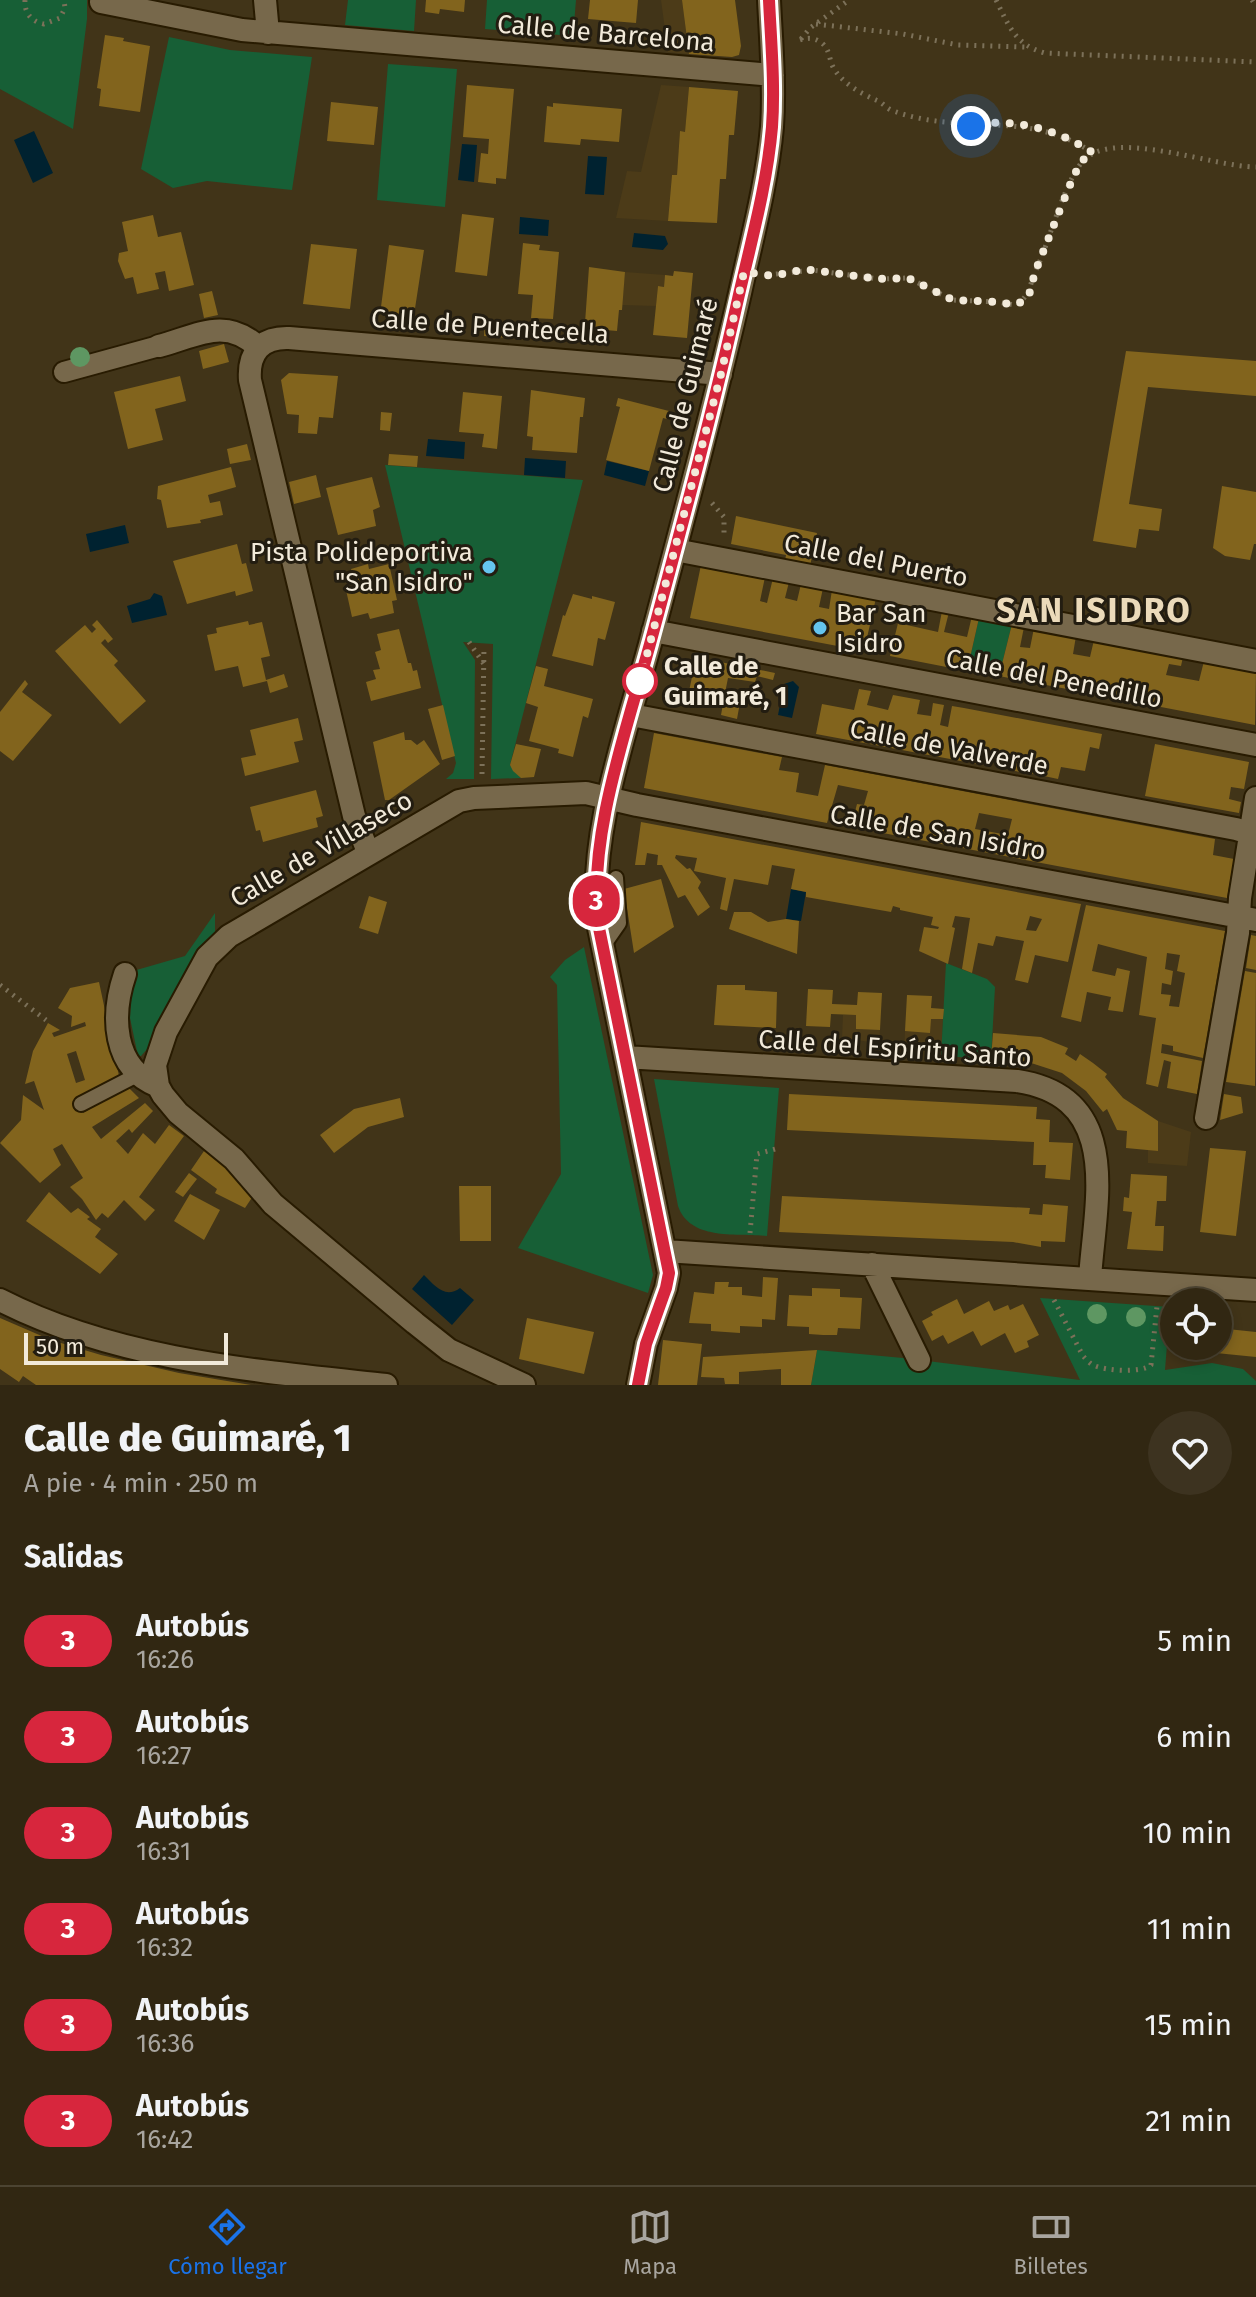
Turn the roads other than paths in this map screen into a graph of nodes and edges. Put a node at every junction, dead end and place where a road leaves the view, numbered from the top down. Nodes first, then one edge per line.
1 (265, 0) edge
2 (769, 0) edge
3 (101, 2) edge
4 (268, 33) junction
5 (773, 75) junction
6 (159, 346) joint
7 (258, 347) junction
8 (64, 372) dead end
9 (721, 374) junction
10 (675, 550) junction
11 (653, 631) junction
12 (1256, 661) edge
13 (631, 715) junction
14 (1256, 745) edge
15 (610, 798) junction
16 (1256, 798) edge
17 (1254, 834) edge
18 (368, 852) junction
19 (616, 878) dead end
20 (1248, 918) edge
21 (603, 946) junction
22 (125, 974) dead end
23 (625, 1057) junction
24 (137, 1075) junction
25 (158, 1086) junction
26 (81, 1104) dead end
27 (1206, 1118) dead end
28 (665, 1251) junction
29 (872, 1264) junction
30 (1090, 1278) junction
31 (1256, 1290) edge
32 (0, 1300) edge
33 (919, 1360) dead end
34 (386, 1385) edge
35 (524, 1385) edge
36 (638, 1385) edge

1 - 4 street
2 - 5 street, Calle de Guimaré
3 - 4 street, Calle de Barcelona
4 - 5 street, Calle de Barcelona
5 - 9 street, Calle de Guimaré
6 - 7 street
6 - 8 street
7 - 9 street, Calle de Puentecella
7 - 18 street
9 - 10 street, Calle de Guimaré
10 - 11 street, Calle de Guimaré
10 - 12 street, Calle del Puerto
11 - 13 street, Calle de Guimaré
11 - 14 street, Calle del Penedillo
13 - 15 street, Calle de Guimaré
13 - 17 street, Calle de Valverde
15 - 18 street, Calle de Villaseco
15 - 20 street, Calle de San Isidro
15 - 21 street
16 - 17 street
17 - 20 street
18 - 25 street, Calle de Villaseco
19 - 21 lane
20 - 27 street
21 - 23 street
22 - 24 street
23 - 28 street
23 - 30 street, Calle del Espíritu Santo
24 - 25 street
24 - 26 lane
25 - 35 street
28 - 29 street
28 - 36 street
29 - 30 street
29 - 33 street
30 - 31 street
32 - 34 street

